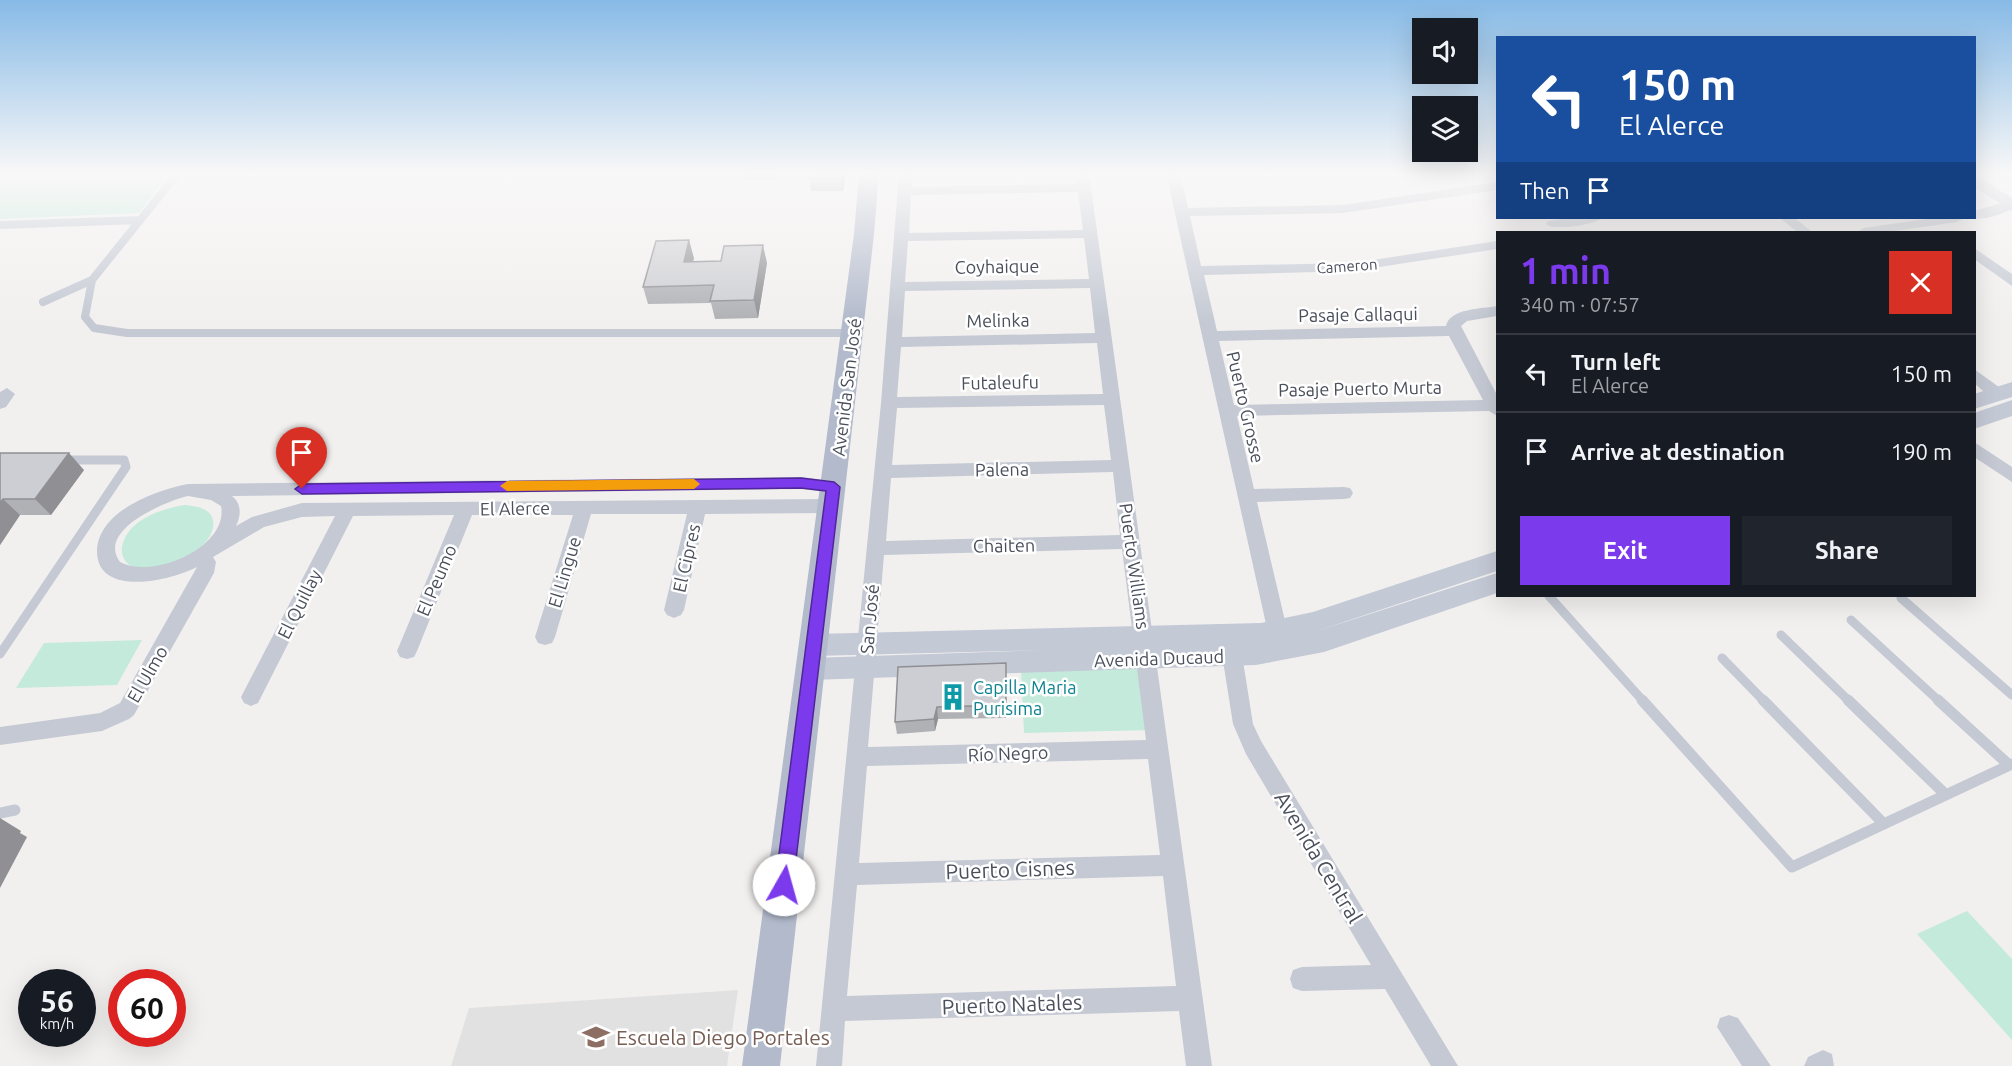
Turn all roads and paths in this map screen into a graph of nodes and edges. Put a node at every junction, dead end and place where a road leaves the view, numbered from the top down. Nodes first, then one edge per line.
1 (64, 223) edge
2 (139, 223) edge
3 (863, 223) edge
4 (903, 223) edge
5 (1089, 223) edge
6 (1184, 223) edge
7 (1922, 223) edge
8 (0, 225) edge
9 (1870, 231) edge
10 (1090, 234) junction
11 (902, 237) junction
12 (1496, 245) edge
13 (1976, 254) edge
14 (1195, 271) junction
15 (92, 280) junction
16 (2012, 281) edge
17 (1097, 284) junction
18 (898, 287) junction
19 (43, 302) dead end
20 (1496, 311) edge
21 (1454, 331) junction
22 (852, 333) junction
23 (1210, 336) junction
24 (1104, 338) junction
25 (893, 342) junction
26 (1976, 375) edge
27 (2007, 397) edge
28 (1112, 399) junction
29 (1976, 402) edge
30 (889, 403) junction
31 (1495, 408) edge
32 (1227, 411) junction
33 (1976, 420) edge
34 (1976, 449) edge
35 (59, 460) edge
36 (1121, 466) junction
37 (882, 472) junction
38 (2012, 476) edge
39 (206, 490) junction
40 (1344, 493) dead end
41 (832, 496) junction
42 (1246, 496) junction
43 (698, 506) junction
44 (584, 507) junction
45 (466, 508) junction
46 (347, 510) junction
47 (1131, 542) junction
48 (876, 548) junction
49 (205, 554) junction
50 (1496, 561) edge
51 (1496, 583) edge
52 (1550, 597) edge
53 (1901, 598) dead end
54 (674, 610) dead end
55 (1851, 620) dead end
56 (1781, 635) dead end
57 (544, 637) dead end
58 (1279, 641) junction
59 (1230, 645) junction
60 (1146, 648) junction
61 (406, 651) dead end
62 (0, 654) edge
63 (866, 655) junction
64 (812, 657) junction
65 (1722, 658) dead end
66 (2012, 694) edge
67 (251, 697) dead end
68 (0, 736) edge
69 (1158, 749) junction
70 (857, 757) junction
71 (2010, 765) edge
72 (1946, 795) junction
73 (15, 810) dead end
74 (0, 813) edge
75 (1884, 824) junction
76 (1173, 865) junction
77 (847, 874) junction
78 (1392, 977) junction
79 (1302, 979) dead end
80 (1190, 998) junction
81 (834, 1009) junction
82 (1729, 1027) dead end
83 (762, 1066) edge
84 (829, 1066) edge
85 (1198, 1066) edge
86 (1445, 1066) edge
87 (1758, 1066) edge

1 - 8 lane
2 - 15 lane
3 - 22 main road, Avenida San José
4 - 11 street, San José
5 - 10 street, Puerto Williams
6 - 14 street, Puerto Grosse
7 - 9 street
10 - 11 street
10 - 17 street, Puerto Williams
11 - 18 street, San José
12 - 14 street, Cameron
13 - 16 street
14 - 23 street, Puerto Grosse
15 - 19 lane
15 - 22 lane
17 - 18 street, Coyhaique
17 - 24 street, Puerto Williams
18 - 25 street, San José
20 - 21 street
21 - 23 street, Pasaje Callaqui
21 - 31 street
22 - 41 main road, Avenida San José
23 - 32 street, Puerto Grosse
24 - 25 street, Melinka
24 - 28 street, Puerto Williams
25 - 30 street, San José
26 - 27 street
27 - 29 street
27 - 33 street
28 - 30 street, Futaleufu
28 - 36 street, Puerto Williams
30 - 37 street, San José
31 - 32 street, Pasaje Puerto Murta
32 - 42 street, Puerto Grosse
34 - 38 street
35 - 62 lane
36 - 37 street, Palena
36 - 47 street, Puerto Williams
37 - 48 street, San José
39 - 41 street, El Alerce
39 - 49 street, El Alerce
39 - 49 street, El Alerce
40 - 42 street
41 - 43 street, El Alerce
41 - 64 main road, Avenida San José
42 - 58 street, Puerto Grosse
43 - 44 street, El Alerce
43 - 54 street, El Cipres
44 - 45 street, El Alerce
44 - 57 street, El Lingue
45 - 46 street, El Alerce
45 - 61 street, El Peumo
46 - 49 street, El Alerce
46 - 67 street, El Quillay
47 - 48 street, Chaiten
47 - 60 street, Puerto Williams
48 - 63 street, San José
49 - 68 street, El Ulmo
50 - 58 street, Avenida Ducaud
51 - 58 street, Avenida Ducaud
52 - 75 lane
53 - 66 lane
55 - 71 lane
56 - 72 lane
58 - 59 street, Avenida Ducaud
59 - 60 street, Avenida Ducaud
59 - 78 street, Avenida Central
60 - 63 street, Avenida Ducaud
60 - 69 street, Puerto Williams
63 - 64 street, Avenida Ducaud
63 - 70 street, San José
64 - 83 main road, Avenida San José
65 - 75 lane
69 - 70 street, Río Negro
69 - 76 street, Puerto Williams
70 - 77 street, San José
71 - 72 lane
72 - 75 lane
73 - 74 lane
76 - 77 street, Puerto Cisnes
76 - 80 street, Puerto Williams
77 - 81 street, San José
78 - 79 street
78 - 86 street, Avenida Central
80 - 81 street, Puerto Natales
80 - 85 street, Puerto Williams
81 - 84 street, San José
82 - 87 street

